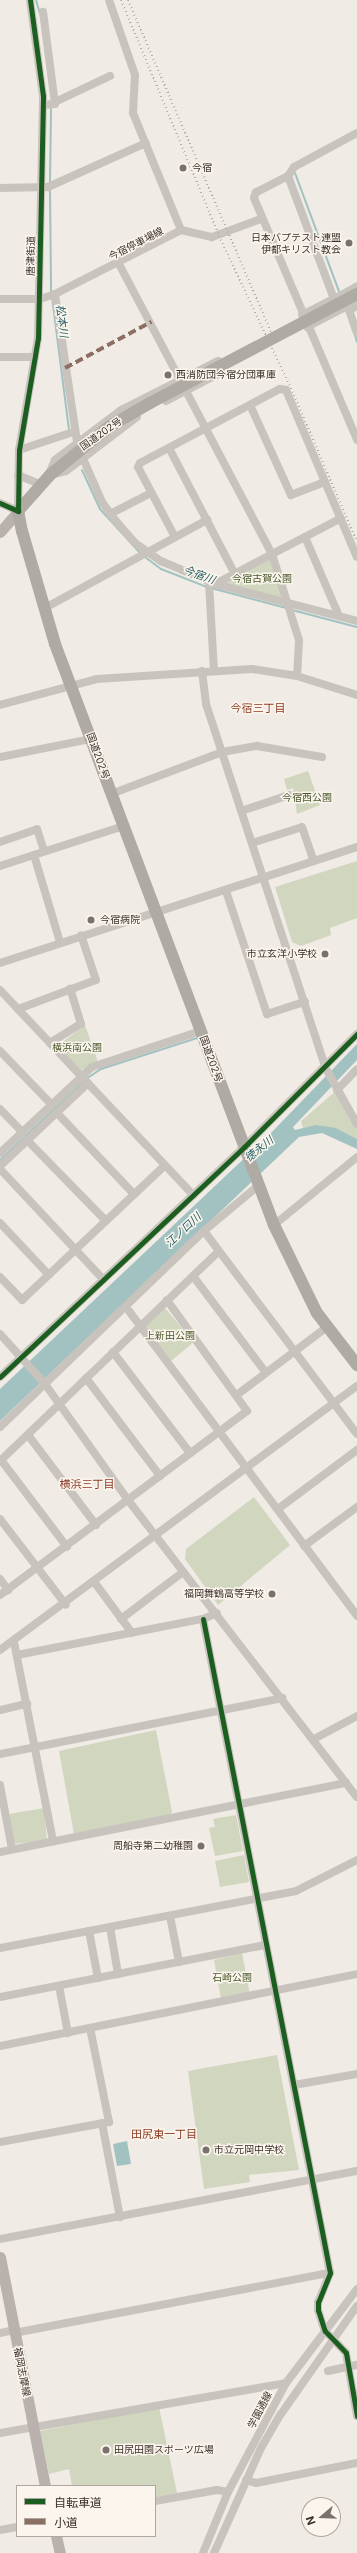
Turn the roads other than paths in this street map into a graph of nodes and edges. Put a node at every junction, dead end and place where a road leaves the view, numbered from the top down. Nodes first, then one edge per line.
1 (30, 0) edge
2 (109, 0) edge
3 (43, 12) dead end
4 (110, 76) dead end
5 (54, 103) junction
6 (43, 105) junction
7 (357, 133) edge
8 (146, 143) junction
9 (288, 176) junction
10 (45, 187) junction
11 (0, 188) edge
12 (261, 219) junction
13 (181, 230) junction
14 (119, 264) junction
15 (357, 286) edge
16 (55, 294) junction
17 (357, 294) edge
18 (338, 297) junction
19 (42, 298) junction
20 (0, 299) edge
21 (357, 301) edge
22 (357, 306) edge
23 (344, 308) junction
24 (302, 315) junction
25 (307, 327) junction
26 (357, 333) edge
27 (0, 357) edge
28 (35, 357) junction
29 (181, 379) junction
30 (187, 391) junction
31 (250, 405) junction
32 (206, 429) junction
33 (73, 432) junction
34 (357, 440) edge
35 (77, 441) junction
36 (169, 448) junction
37 (19, 450) junction
38 (82, 456) junction
39 (18, 475) junction
40 (46, 480) junction
41 (325, 482) junction
42 (151, 493) junction
43 (0, 503) edge
44 (18, 511) junction
45 (110, 514) junction
46 (341, 518) junction
47 (207, 520) junction
48 (0, 532) edge
49 (175, 537) junction
50 (305, 537) junction
51 (272, 554) junction
52 (145, 555) junction
53 (357, 557) edge
54 (235, 574) junction
55 (211, 583) junction
56 (287, 602) junction
57 (43, 609) junction
58 (339, 616) junction
59 (357, 621) edge
60 (202, 671) junction
61 (214, 671) junction
62 (297, 676) junction
63 (71, 685) junction
64 (357, 695) edge
65 (0, 705) edge
66 (91, 739) junction
67 (222, 752) junction
68 (0, 757) edge
69 (322, 757) dead end
70 (112, 794) junction
71 (289, 795) dead end
72 (242, 811) junction
73 (124, 826) junction
74 (0, 842) edge
75 (252, 843) junction
76 (357, 847) edge
77 (44, 852) junction
78 (34, 855) junction
79 (314, 861) junction
80 (0, 866) edge
81 (264, 878) junction
82 (226, 891) junction
83 (156, 911) junction
84 (81, 935) junction
85 (60, 942) junction
86 (0, 962) edge
87 (70, 989) junction
88 (1, 993) edge
89 (305, 1002) junction
90 (18, 1008) junction
91 (201, 1031) junction
92 (357, 1034) edge
93 (50, 1043) junction
94 (0, 1051) edge
95 (326, 1067) junction
96 (357, 1069) edge
97 (82, 1076) junction
98 (88, 1083) junction
99 (337, 1090) junction
100 (52, 1105) junction
101 (0, 1110) edge
102 (57, 1113) junction
103 (357, 1124) edge
104 (22, 1132) junction
105 (28, 1140) junction
106 (245, 1151) junction
107 (0, 1153) edge
108 (356, 1158) edge
109 (0, 1166) edge
110 (164, 1166) junction
111 (0, 1170) edge
112 (258, 1183) junction
113 (134, 1194) junction
114 (193, 1195) junction
115 (106, 1221) junction
116 (0, 1223) edge
117 (274, 1225) junction
118 (204, 1231) junction
119 (76, 1249) junction
120 (219, 1251) junction
121 (49, 1275) junction
122 (193, 1276) junction
123 (0, 1277) edge
124 (103, 1279) junction
125 (167, 1300) junction
126 (129, 1311) dead end
127 (140, 1325) junction
128 (327, 1327) junction
129 (0, 1334) edge
130 (113, 1352) junction
131 (295, 1352) junction
132 (22, 1357) junction
133 (357, 1365) edge
134 (266, 1373) junction
135 (0, 1377) edge
136 (86, 1378) junction
137 (45, 1384) junction
138 (357, 1386) edge
139 (238, 1394) junction
140 (334, 1404) junction
141 (58, 1405) junction
142 (0, 1427) edge
143 (220, 1431) junction
144 (357, 1434) edge
145 (28, 1435) junction
146 (357, 1450) edge
147 (190, 1453) junction
148 (1, 1460) edge
149 (248, 1468) junction
150 (160, 1476) junction
151 (128, 1500) junction
152 (357, 1507) edge
153 (278, 1509) junction
154 (0, 1519) edge
155 (96, 1525) junction
156 (157, 1537) junction
157 (304, 1546) junction
158 (67, 1547) junction
159 (37, 1568) junction
160 (183, 1572) junction
161 (0, 1579) edge
162 (95, 1583) junction
163 (8, 1590) junction
164 (0, 1596) edge
165 (66, 1605) junction
166 (217, 1613) junction
167 (357, 1616) edge
168 (121, 1618) junction
169 (203, 1619) junction
170 (132, 1633) junction
171 (14, 1642) junction
172 (0, 1650) edge
173 (17, 1655) junction
174 (283, 1698) junction
175 (27, 1704) junction
176 (0, 1710) edge
177 (221, 1712) junction
178 (357, 1716) edge
179 (314, 1739) junction
180 (35, 1747) junction
181 (0, 1754) edge
182 (346, 1782) junction
183 (0, 1785) edge
184 (357, 1797) edge
185 (240, 1806) junction
186 (52, 1841) junction
187 (12, 1849) junction
188 (0, 1852) edge
189 (357, 1860) edge
190 (257, 1899) junction
191 (170, 1916) junction
192 (110, 1927) junction
193 (89, 1932) junction
194 (266, 1945) junction
195 (0, 1948) edge
196 (179, 1962) junction
197 (118, 1974) junction
198 (357, 1974) edge
199 (98, 1978) junction
200 (59, 1986) junction
201 (276, 1992) junction
202 (0, 1997) edge
203 (90, 2028) junction
204 (68, 2033) junction
205 (0, 2046) edge
206 (357, 2074) edge
207 (294, 2085) junction
208 (102, 2123) junction
209 (0, 2142) edge
210 (357, 2171) edge
211 (312, 2179) junction
212 (120, 2217) junction
213 (0, 2239) edge
214 (0, 2257) edge
215 (330, 2273) junction
216 (357, 2289) edge
217 (357, 2306) edge
218 (14, 2331) junction
219 (325, 2331) junction
220 (0, 2333) edge
221 (333, 2338) junction
222 (357, 2365) edge
223 (348, 2367) junction
224 (328, 2371) dead end
225 (286, 2384) junction
226 (357, 2416) edge
227 (33, 2426) junction
228 (0, 2433) edge
229 (357, 2463) edge
230 (246, 2480) junction
231 (44, 2485) edge
232 (228, 2492) junction
233 (156, 2502) edge
234 (16, 2527) edge
235 (0, 2530) edge
236 (56, 2537) edge
237 (60, 2553) edge
238 (203, 2553) edge
239 (214, 2553) edge

1 - 6 street, 唐津街道
2 - 8 street
3 - 5 street
4 - 5 street
5 - 6 street
6 - 10 street, 唐津街道
7 - 9 street
8 - 10 street
8 - 13 street
9 - 12 street
9 - 18 street
10 - 11 street
10 - 19 street, 唐津街道
12 - 13 street
12 - 24 street
13 - 14 street, 今宿停車場線
14 - 16 street, 今宿停車場線
14 - 29 street
15 - 18 street
16 - 19 street, 今宿停車場線
16 - 33 street
17 - 40 highway, 国道202号, bridge
18 - 23 street
18 - 24 street
19 - 20 street
19 - 28 street, 唐津街道
21 - 23 street
22 - 26 street
23 - 25 street
24 - 25 street
25 - 34 street
27 - 28 street
28 - 37 street, 唐津街道
29 - 30 street
29 - 30 street
29 - 35 street
30 - 32 street
30 - 38 street
31 - 32 street
31 - 41 street
31 - 41 street
32 - 36 street
32 - 51 street
33 - 35 street
33 - 37 street
35 - 40 street
36 - 42 street
36 - 47 street
37 - 39 street, 唐津街道
38 - 40 street
38 - 45 street
39 - 40 street
39 - 44 street, 唐津街道
40 - 44 highway, 国道202号
41 - 46 street
42 - 45 street
42 - 49 street
43 - 44 street
44 - 48 main road
44 - 57 highway, 国道202号
45 - 52 street
46 - 50 street
46 - 53 street
47 - 49 street
47 - 54 street
49 - 52 street
50 - 51 street
50 - 58 street
51 - 54 street
51 - 56 street
52 - 55 street
52 - 57 street
54 - 55 street
55 - 56 street
55 - 61 street
56 - 58 street
56 - 62 street
57 - 63 highway, 国道202号
58 - 59 street
60 - 61 street
60 - 63 street
60 - 67 street
61 - 62 street
62 - 64 street
63 - 65 street
63 - 66 highway, 国道202号
66 - 68 street
66 - 70 highway, 国道202号
67 - 69 street
67 - 70 street
67 - 72 street
70 - 73 highway, 国道202号
71 - 72 street
72 - 75 street
73 - 77 street
73 - 83 highway, 国道202号
74 - 77 street
75 - 79 street
75 - 81 street
76 - 79 street
77 - 78 street
78 - 80 street
78 - 85 street
79 - 81 street
81 - 82 street
81 - 89 street
82 - 83 street
82 - 89 street
83 - 84 street
83 - 91 highway, 国道202号
84 - 85 street
84 - 87 street
85 - 86 street
87 - 90 street
87 - 93 street
88 - 90 street
89 - 95 street
90 - 93 street
91 - 97 street
91 - 106 highway, 国道202号
92 - 95 street
93 - 97 street
94 - 100 street
95 - 99 street
95 - 106 street
96 - 99 street
97 - 98 street
97 - 100 street
98 - 102 street
98 - 110 street
99 - 103 street
100 - 104 street
101 - 104 street
102 - 105 street
102 - 113 street
104 - 107 street
105 - 109 street
105 - 115 street
106 - 112 highway, 国道202号
106 - 114 street
108 - 117 street
110 - 113 street
110 - 114 street
111 - 119 street
112 - 117 highway, 国道202号
112 - 118 street
113 - 115 street
114 - 124 street
115 - 119 street
116 - 121 street
117 - 128 highway, 国道202号
118 - 120 street
118 - 137 street
119 - 121 street
119 - 124 street
120 - 122 street
120 - 131 street
121 - 123 street
122 - 125 street
122 - 134 street
124 - 132 street
125 - 127 street
125 - 139 street
126 - 127 street
127 - 130 street
127 - 143 street
128 - 131 street
128 - 133 highway, 国道202号
129 - 132 street
130 - 136 street
130 - 147 street
131 - 134 street
131 - 140 street
132 - 135 street
132 - 137 street
134 - 139 street
136 - 141 street
136 - 150 street
137 - 141 street
137 - 142 street
138 - 140 street
139 - 143 street
140 - 144 street
140 - 149 street
141 - 145 street
141 - 151 street
143 - 147 street
143 - 149 street
145 - 148 street
145 - 155 street
146 - 153 street
147 - 150 street
148 - 158 street
149 - 153 street
149 - 156 street
150 - 151 street
151 - 155 street
151 - 156 street
152 - 157 street
153 - 157 street
154 - 159 street
155 - 158 street
156 - 160 street
156 - 162 street
157 - 167 street
158 - 159 street
159 - 163 street
159 - 165 street
160 - 166 street
160 - 168 street
161 - 163 street
162 - 165 street
162 - 168 street
163 - 164 street
165 - 171 street
166 - 169 street
166 - 174 street
168 - 170 street
169 - 170 street
169 - 177 street
170 - 173 street
171 - 172 street
171 - 173 street
173 - 175 street
174 - 177 street
174 - 179 street
175 - 176 street
175 - 180 street
177 - 180 street
177 - 185 street
178 - 179 street
179 - 182 street
180 - 181 street
180 - 186 street
182 - 184 street
182 - 185 street
183 - 187 street
185 - 186 street
185 - 190 street
186 - 187 street
187 - 188 street
189 - 190 street
190 - 191 street
190 - 194 street
191 - 192 street
191 - 196 street
192 - 193 street
192 - 197 street
193 - 195 street
193 - 199 street
194 - 196 street
194 - 201 street
196 - 197 street
197 - 199 street
198 - 201 street
199 - 200 street
200 - 202 street
200 - 204 street
201 - 203 street
201 - 207 street
203 - 204 street
203 - 208 street
204 - 205 street
206 - 207 street
207 - 211 street
208 - 209 street
208 - 212 street
210 - 211 street
211 - 212 street
211 - 215 street
212 - 213 street
214 - 218 main road, 福岡志摩線
215 - 218 street
215 - 219 street
216 - 219 street, 学園通線
217 - 221 street, 学園通線
218 - 220 street
218 - 227 main road, 福岡志摩線
219 - 221 street
219 - 225 street, 学園通線
221 - 223 street
221 - 230 street, 学園通線
222 - 223 street
223 - 224 street
223 - 226 street
225 - 227 street
225 - 232 street, 学園通線
227 - 228 street
227 - 231 main road, 福岡志摩線
229 - 230 street
230 - 239 street, 学園通線
232 - 233 street
232 - 238 street, 学園通線
234 - 235 street
236 - 237 main road

